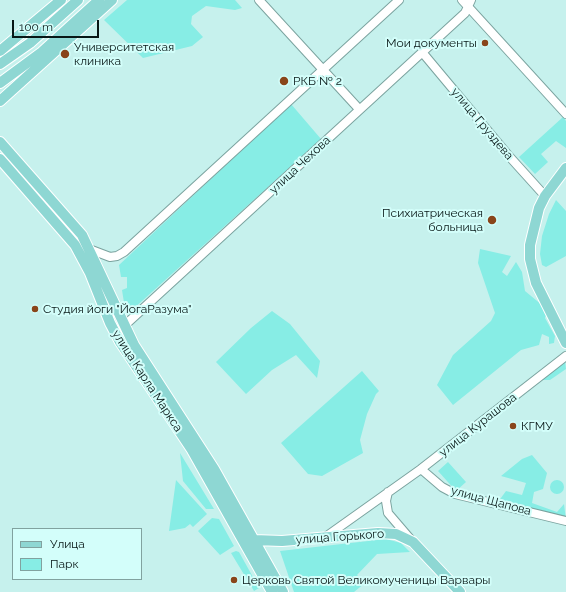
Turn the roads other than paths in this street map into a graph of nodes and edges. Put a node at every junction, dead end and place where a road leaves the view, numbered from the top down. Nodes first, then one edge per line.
1 (61, 0) edge
2 (78, 0) edge
3 (99, 0) edge
4 (112, 0) edge
5 (258, 0) edge
6 (399, 0) edge
7 (467, 2) edge
8 (0, 52) edge
9 (422, 52) junction
10 (0, 64) edge
11 (322, 69) junction
12 (0, 83) edge
13 (0, 101) edge
14 (359, 109) junction
15 (566, 114) edge
16 (0, 142) edge
17 (0, 159) edge
18 (566, 168) edge
19 (545, 196) junction
20 (90, 249) junction
21 (124, 326) junction
22 (566, 342) edge
23 (566, 356) edge
24 (421, 469) junction
25 (388, 492) junction
26 (566, 521) edge
27 (324, 538) junction
28 (249, 542) junction
29 (413, 542) junction
30 (272, 592) edge
31 (283, 592) edge
32 (460, 592) edge

1 - 8 main road
2 - 10 main road
3 - 12 main road
4 - 13 main road
5 - 11 street
6 - 11 street
7 - 9 street, улица Чехова
7 - 15 street
9 - 14 street, улица Чехова
9 - 19 street, улица Груздева
11 - 14 street
11 - 20 street
14 - 21 street, улица Чехова
16 - 20 main road, улица Карла Маркса
17 - 28 main road, улица Карла Маркса
18 - 19 main road
19 - 22 main road
20 - 21 main road, улица Карла Маркса
21 - 28 main road, улица Карла Маркса
23 - 24 street, улица Курашова
24 - 25 street, улица Курашова
24 - 26 street, улица Щапова
25 - 27 street, улица Курашова
25 - 29 street
27 - 28 main road, улица Горького
27 - 29 main road, улица Горького
28 - 30 main road, улица Карла Маркса
28 - 31 main road, улица Карла Маркса
29 - 32 main road, улица Горького

